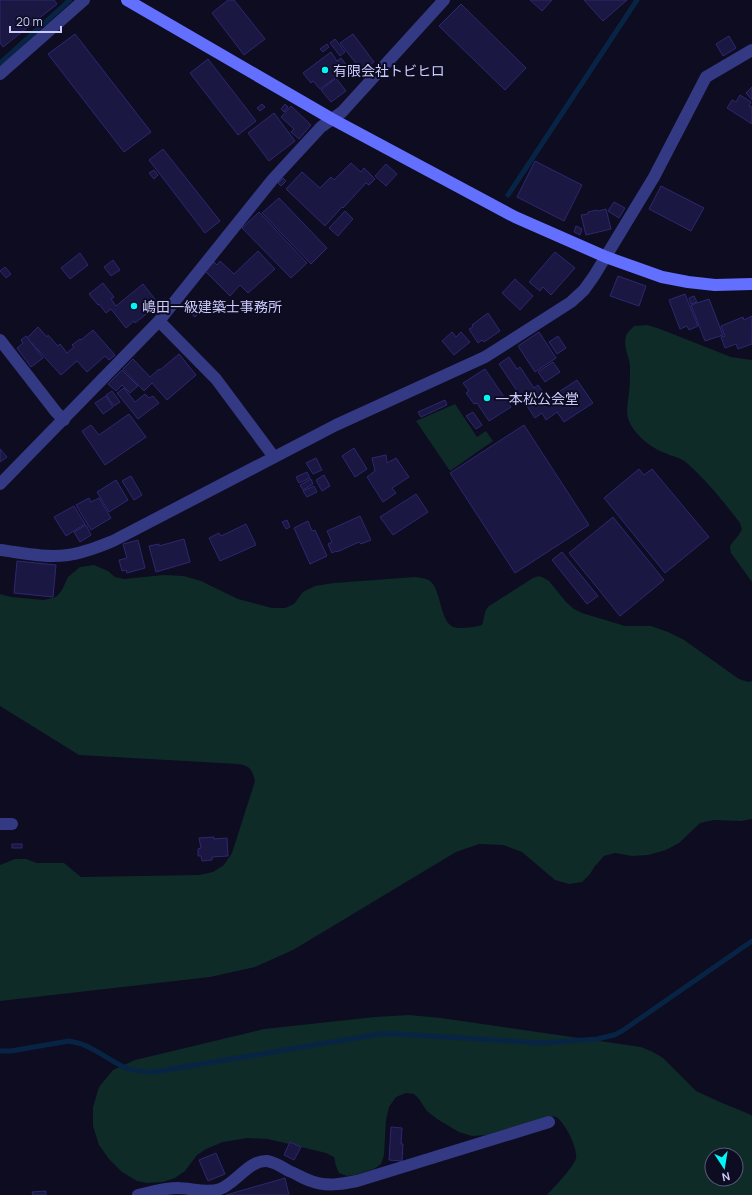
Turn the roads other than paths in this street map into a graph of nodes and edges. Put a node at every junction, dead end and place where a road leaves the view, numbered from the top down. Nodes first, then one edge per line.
1 (84, 0) edge
2 (127, 0) edge
3 (444, 0) edge
4 (752, 50) edge
5 (0, 74) edge
6 (332, 119) junction
7 (606, 257) junction
8 (752, 284) edge
9 (159, 321) junction
10 (0, 340) edge
11 (64, 420) junction
12 (274, 457) junction
13 (0, 484) edge
14 (0, 550) edge
15 (549, 1122) dead end
16 (138, 1195) edge

1 - 5 street
2 - 6 street
3 - 6 street
4 - 7 street
6 - 7 street
6 - 9 street
7 - 8 street
7 - 12 street
9 - 11 street
9 - 12 street
10 - 11 street
11 - 13 street
12 - 14 street
15 - 16 street

